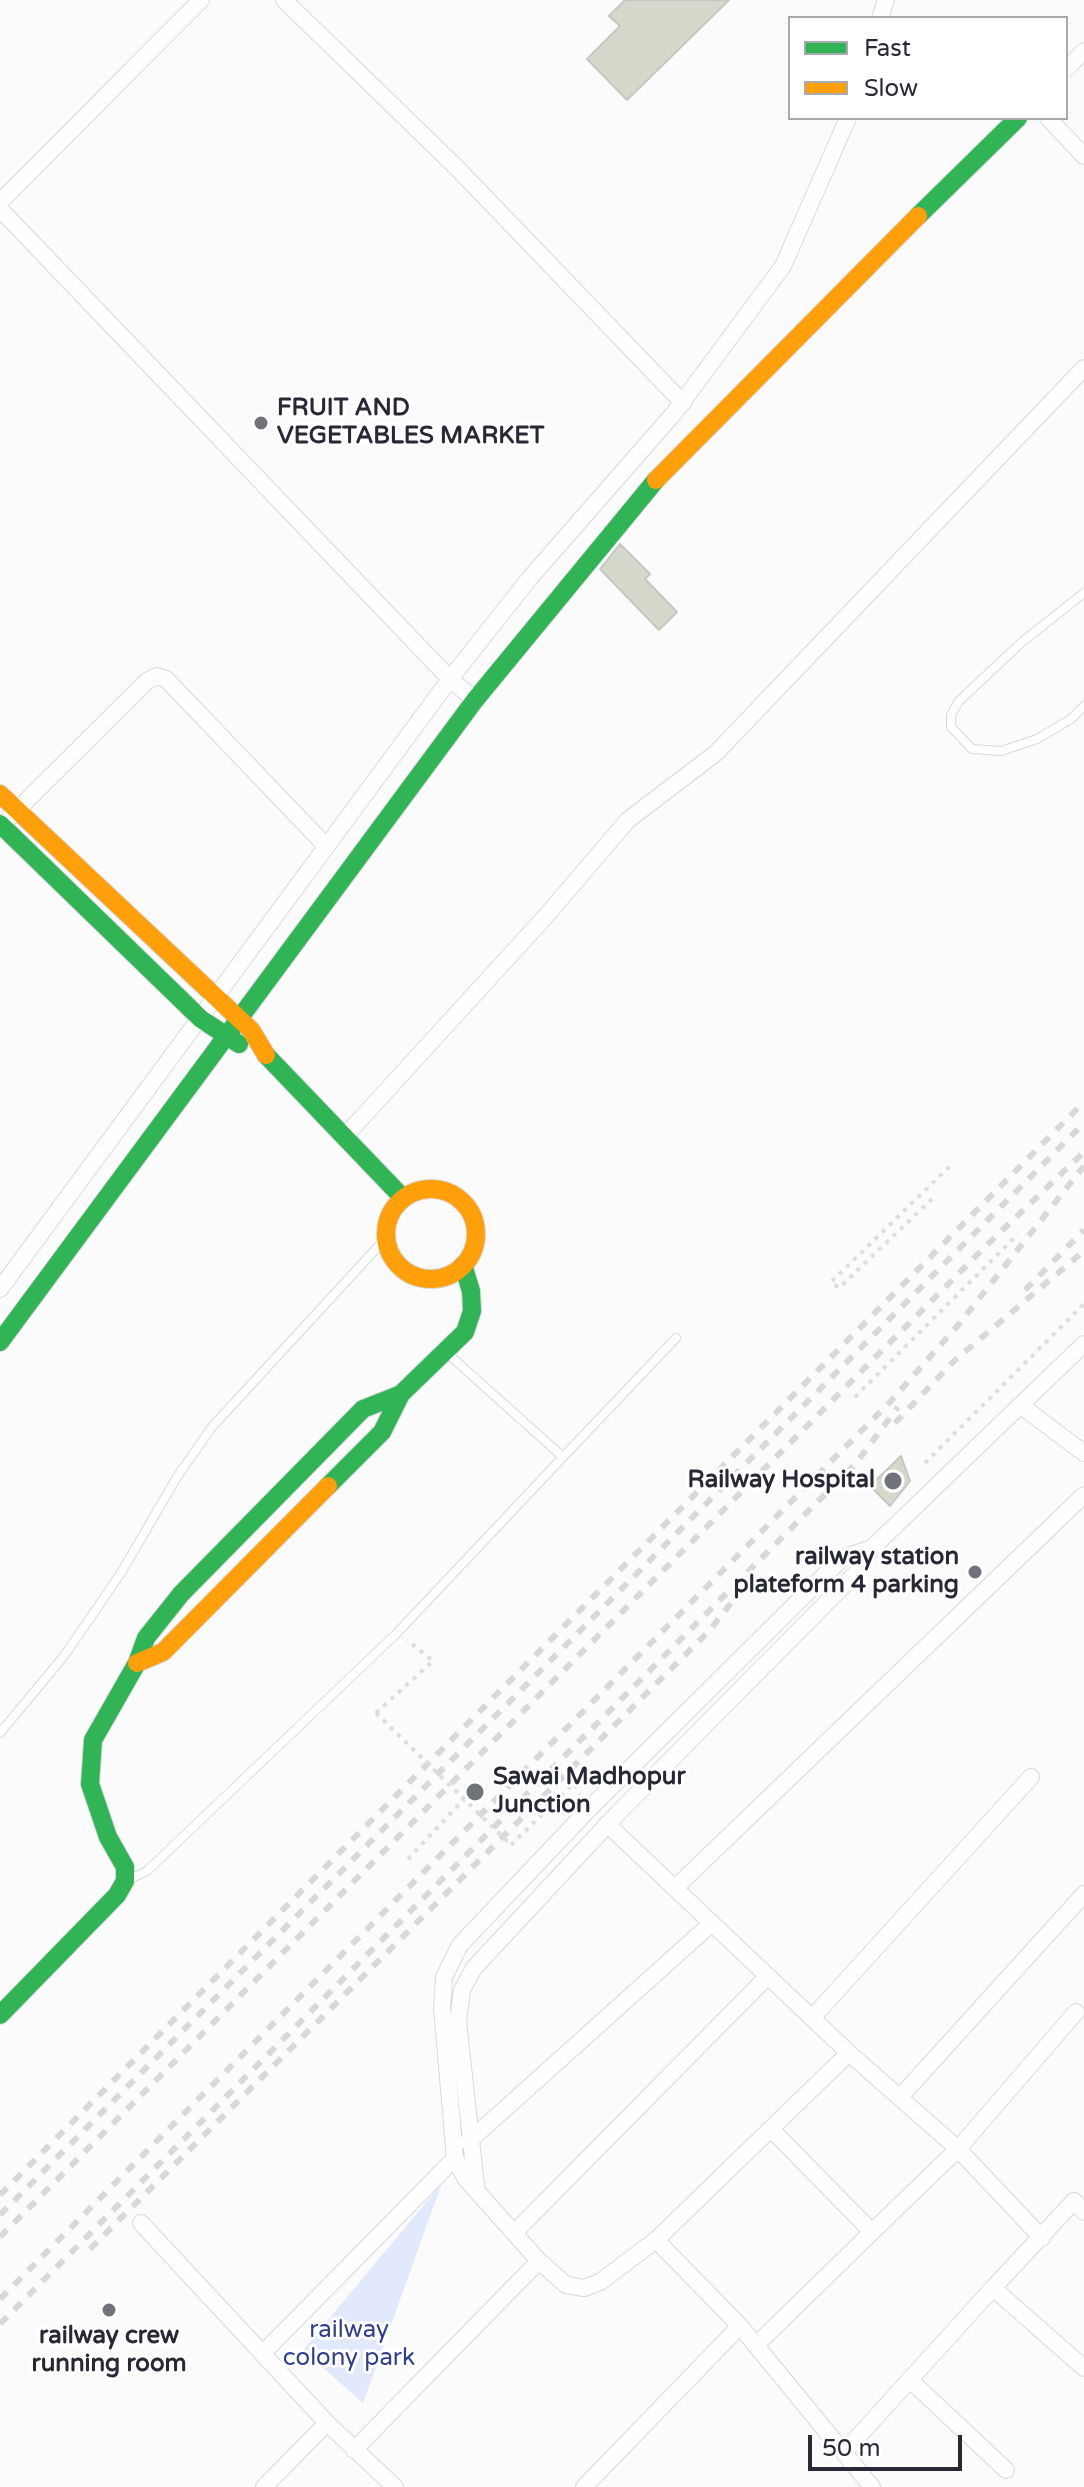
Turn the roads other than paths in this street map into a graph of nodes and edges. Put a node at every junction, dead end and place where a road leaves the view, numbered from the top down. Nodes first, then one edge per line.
1 (201, 0) edge
2 (284, 0) edge
3 (1084, 51) edge
4 (1068, 67) edge
5 (847, 120) edge
6 (1016, 120) edge
7 (1050, 120) edge
8 (1084, 156) edge
9 (0, 202) edge
10 (0, 209) edge
11 (1084, 368) edge
12 (679, 408) junction
13 (697, 435) junction
14 (1084, 593) edge
15 (450, 679) junction
16 (475, 700) junction
17 (1084, 706) edge
18 (0, 794) edge
19 (16, 811) junction
20 (1, 825) edge
21 (325, 845) junction
22 (216, 999) junction
23 (239, 1018) junction
24 (201, 1019) junction
25 (225, 1037) junction
26 (258, 1047) junction
27 (346, 1135) junction
28 (403, 1198) junction
29 (386, 1238) junction
30 (463, 1265) junction
31 (0, 1289) edge
32 (676, 1338) dead end
33 (0, 1342) edge
34 (1084, 1344) edge
35 (447, 1352) junction
36 (401, 1394) junction
37 (1020, 1405) junction
38 (1084, 1453) edge
39 (563, 1457) junction
40 (1084, 1495) edge
41 (872, 1548) junction
42 (137, 1663) junction
43 (0, 1733) edge
44 (1031, 1777) dead end
45 (607, 1824) junction
46 (125, 1881) junction
47 (675, 1888) junction
48 (1084, 1894) edge
49 (712, 1923) junction
50 (768, 1976) junction
51 (1076, 2012) dead end
52 (0, 2015) edge
53 (812, 2018) junction
54 (849, 2053) junction
55 (901, 2096) junction
56 (772, 2130) junction
57 (468, 2142) junction
58 (958, 2149) junction
59 (455, 2158) junction
60 (476, 2186) junction
61 (1081, 2201) edge
62 (141, 2223) dead end
63 (515, 2232) junction
64 (872, 2232) junction
65 (1042, 2238) junction
66 (656, 2240) junction
67 (539, 2261) junction
68 (993, 2288) junction
69 (740, 2326) junction
70 (756, 2345) junction
71 (263, 2353) junction
72 (1081, 2360) edge
73 (910, 2380) junction
74 (327, 2423) junction
75 (354, 2450) junction
76 (845, 2451) junction
77 (1006, 2470) dead end
78 (264, 2487) edge
79 (395, 2487) edge
80 (584, 2487) edge
81 (872, 2487) edge

1 - 9 street
2 - 12 street
3 - 4 street
5 - 12 street
6 - 13 street
7 - 8 street
10 - 15 street
11 - 27 street
12 - 13 street
12 - 15 street
13 - 16 street
14 - 17 lane
15 - 16 street
15 - 21 street
16 - 23 street
18 - 19 street
19 - 20 street
19 - 21 street
19 - 22 street
20 - 24 street
21 - 22 street
22 - 23 street
22 - 24 street
23 - 25 street
23 - 26 street
24 - 25 street
24 - 31 street
25 - 26 street
25 - 33 street
26 - 27 street
27 - 28 street
28 - 29 street
28 - 30 street
29 - 30 street
29 - 43 lane
30 - 35 street
32 - 39 lane
34 - 37 street
35 - 36 street
35 - 39 lane
36 - 42 street
36 - 42 street
37 - 38 street
37 - 41 street
39 - 46 lane
40 - 47 street
41 - 45 street
41 - 59 street
42 - 46 street
44 - 53 street
45 - 47 street
45 - 57 street
46 - 52 street
47 - 49 street
48 - 55 street
49 - 50 street
49 - 57 street
50 - 53 street
50 - 63 street
51 - 58 street
53 - 54 street
54 - 55 street
54 - 56 street
55 - 58 street
56 - 64 street
56 - 66 street
57 - 60 street
58 - 64 street
58 - 65 street
59 - 60 street
59 - 71 street
60 - 63 street
61 - 65 street
62 - 71 street
63 - 67 street
64 - 70 street
65 - 68 street
66 - 67 street
66 - 69 street
67 - 75 street
68 - 72 street
68 - 73 street
69 - 70 street
69 - 80 street
70 - 76 street
71 - 74 street
73 - 76 street
73 - 77 street
74 - 75 street
74 - 78 street
75 - 79 street
76 - 81 street

